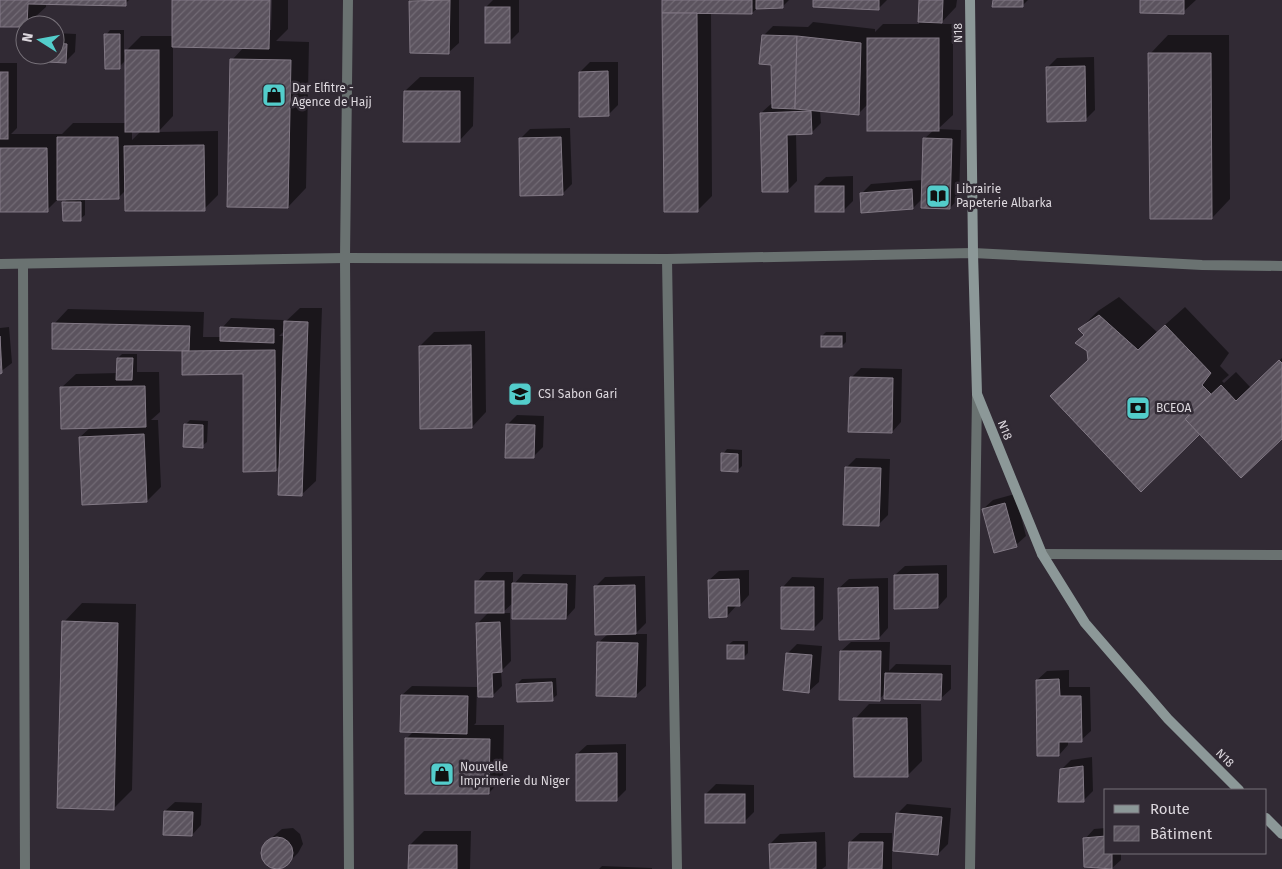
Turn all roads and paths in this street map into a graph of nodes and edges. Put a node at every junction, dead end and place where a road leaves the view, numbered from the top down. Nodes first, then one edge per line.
1 (348, 0) edge
2 (970, 0) edge
3 (973, 253) junction
4 (346, 258) junction
5 (667, 259) junction
6 (0, 264) edge
7 (23, 264) junction
8 (1282, 266) edge
9 (977, 394) junction
10 (1042, 554) junction
11 (1282, 555) edge
12 (1238, 789) edge
13 (1267, 819) edge
14 (1282, 834) edge
15 (25, 869) edge
16 (349, 869) edge
17 (677, 869) edge
18 (970, 869) edge

1 - 4 street
2 - 3 main road, N18
3 - 5 street
3 - 8 street
3 - 9 main road, N18
4 - 5 street
4 - 7 street
4 - 16 street
5 - 17 street
6 - 7 street
7 - 15 street
9 - 10 main road, N18
9 - 18 street
10 - 11 street
10 - 12 main road, N18
13 - 14 main road

